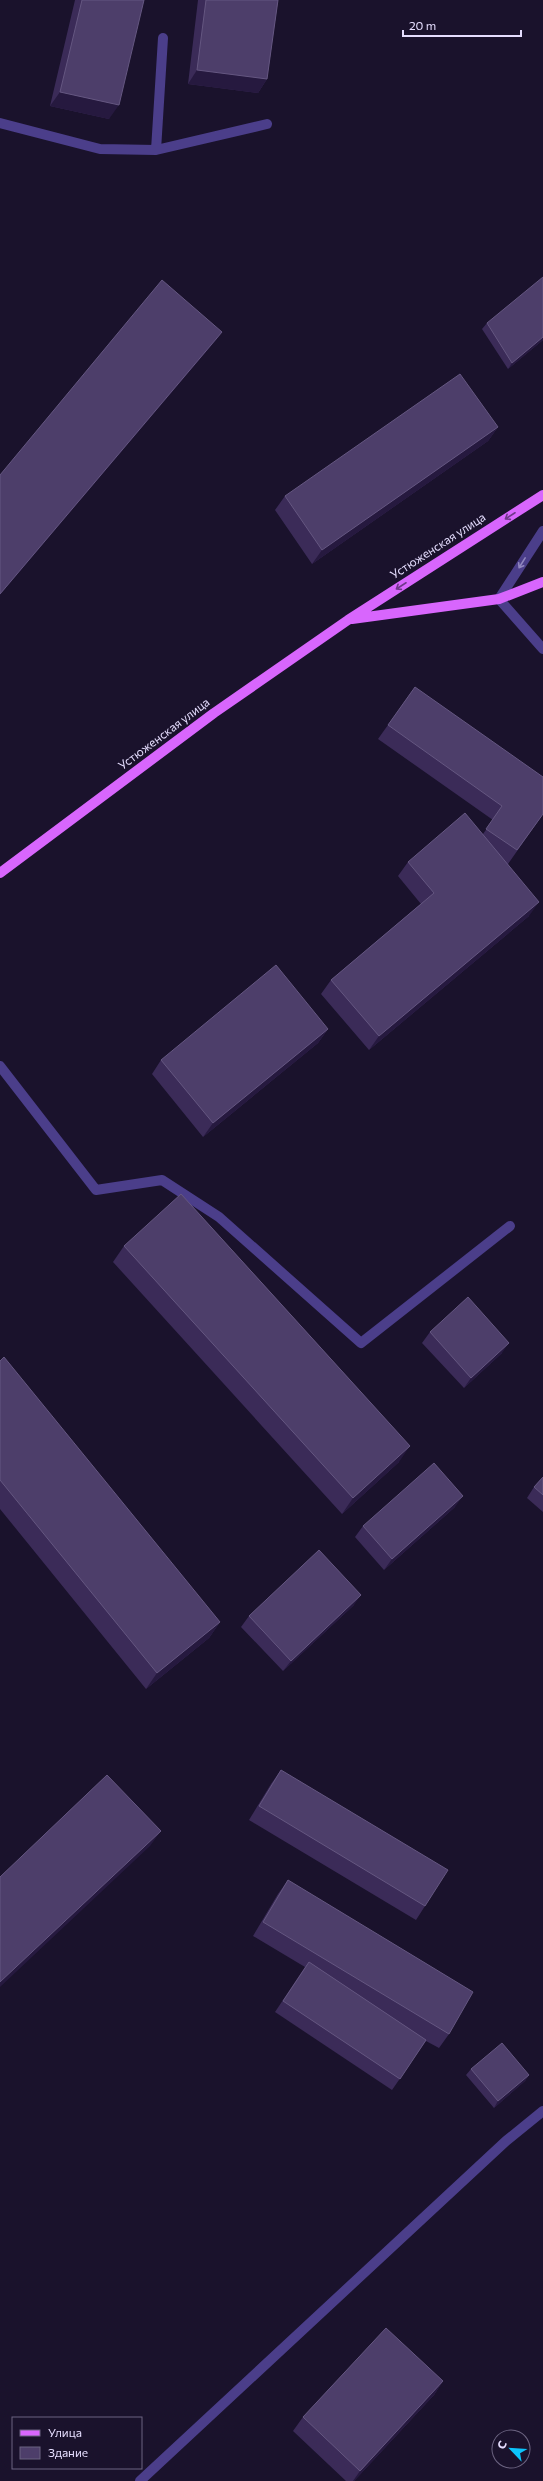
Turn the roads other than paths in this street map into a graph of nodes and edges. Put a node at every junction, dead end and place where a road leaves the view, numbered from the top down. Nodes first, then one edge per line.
1 (163, 38) dead end
2 (0, 123) edge
3 (267, 124) dead end
4 (156, 150) junction
5 (543, 495) edge
6 (543, 530) edge
7 (543, 582) edge
8 (499, 599) junction
9 (348, 620) junction
10 (543, 649) edge
11 (0, 873) edge
12 (0, 1066) edge
13 (510, 1226) dead end
14 (543, 2111) edge
15 (140, 2481) edge

1 - 4 street
2 - 4 street
3 - 4 street
5 -> 9 main road, Устюженская улица
6 -> 8 street
7 - 8 main road, Устюженская улица
8 - 9 main road, Устюженская улица
8 - 10 street
9 - 11 main road, Устюженская улица
12 - 13 street
14 - 15 street

